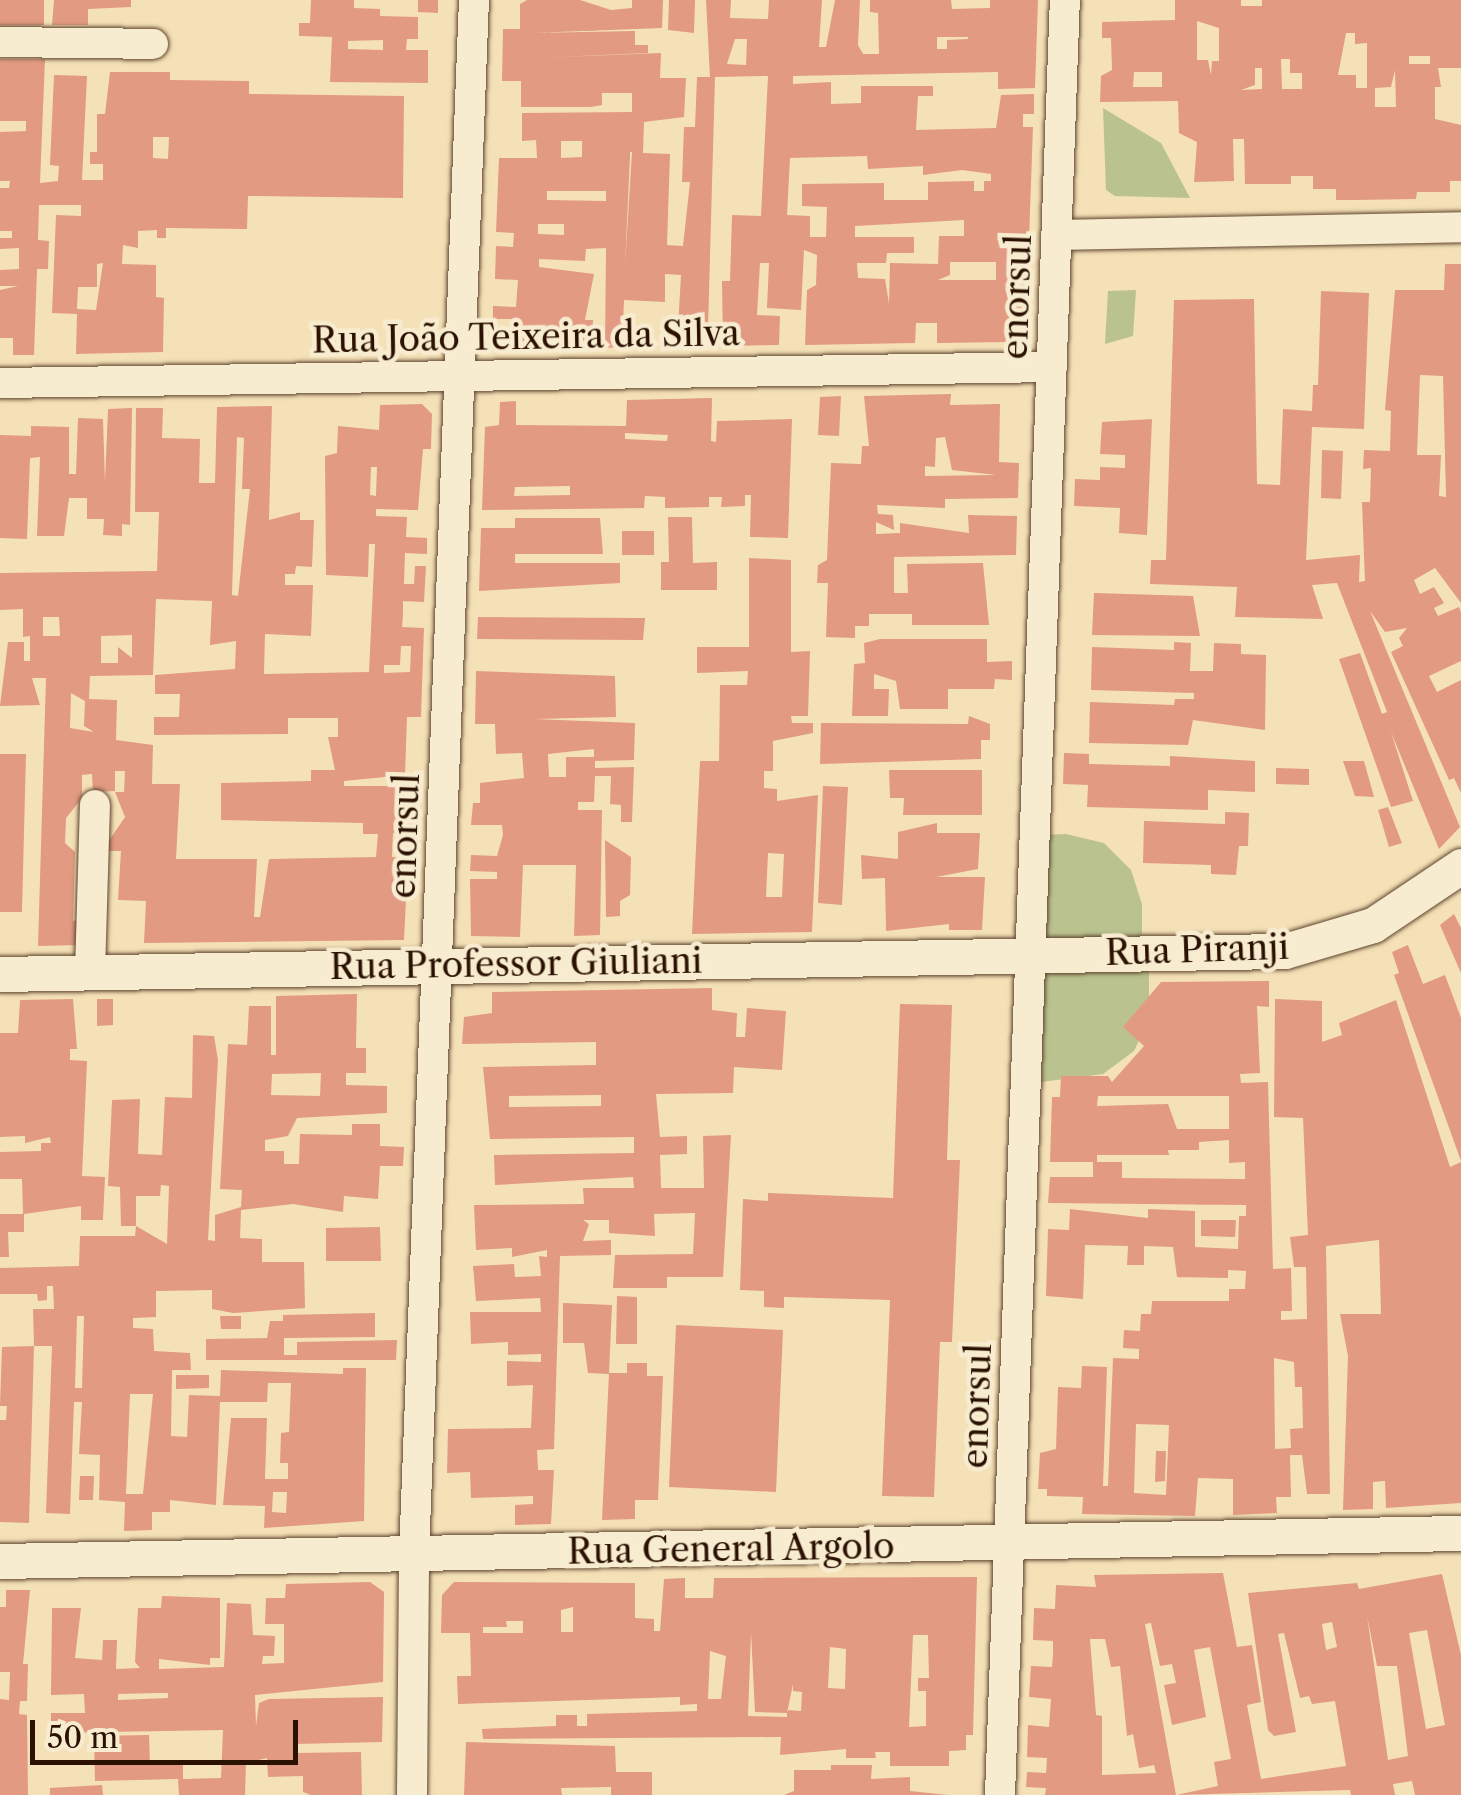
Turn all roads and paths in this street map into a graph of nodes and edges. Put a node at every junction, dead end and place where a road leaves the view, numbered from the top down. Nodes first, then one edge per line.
1 (474, 0) edge
2 (1065, 0) edge
3 (0, 42) edge
4 (153, 44) dead end
5 (1461, 227) edge
6 (1057, 235) junction
7 (1052, 367) junction
8 (461, 375) junction
9 (0, 383) edge
10 (95, 805) dead end
11 (1461, 866) edge
12 (1031, 954) junction
13 (437, 965) junction
14 (90, 972) junction
15 (0, 974) edge
16 (1461, 1533) edge
17 (1010, 1545) junction
18 (414, 1554) junction
19 (0, 1561) edge
20 (412, 1795) edge
21 (1000, 1795) edge

1 - 8 street, enorsul
2 - 6 street, enorsul
3 - 4 street
5 - 6 street
6 - 7 street, enorsul
7 - 8 street, Rua João Teixeira da Silva
7 - 12 street, enorsul
8 - 9 street, Rua João Teixeira da Silva
8 - 13 street, enorsul
10 - 14 street
11 - 12 street, Rua Piranji
12 - 13 street, Rua Professor Giuliani
12 - 17 street, enorsul
13 - 14 street, Rua Professor Giuliani
13 - 18 street, enorsul
14 - 15 street, Rua Professor Giuliani
16 - 17 street, Rua General Argolo
17 - 18 street, Rua General Argolo
17 - 21 street, enorsul
18 - 19 street, Rua General Argolo
18 - 20 street, enorsul

